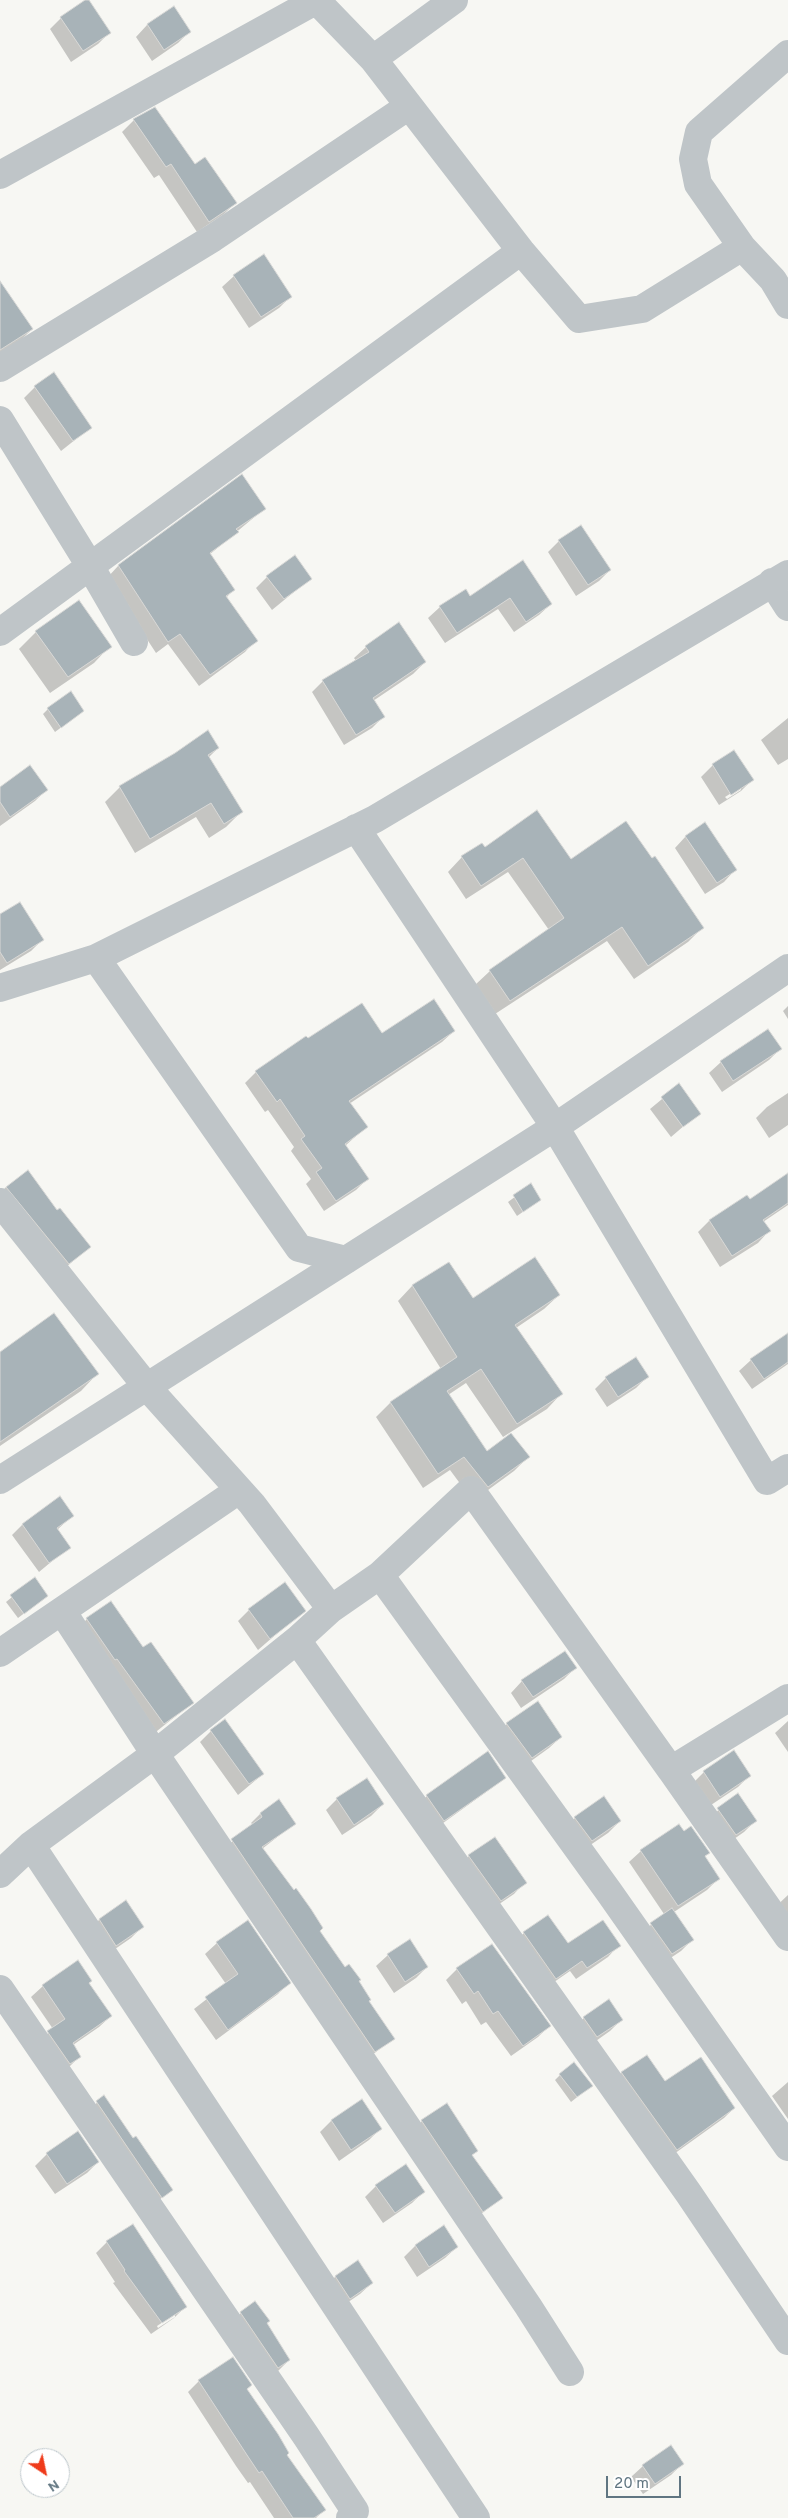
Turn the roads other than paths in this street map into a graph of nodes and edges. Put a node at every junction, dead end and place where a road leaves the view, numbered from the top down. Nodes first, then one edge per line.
1 (316, 0) edge
2 (454, 0) edge
3 (788, 54) edge
4 (373, 59) junction
5 (409, 106) junction
6 (0, 174) edge
7 (742, 247) junction
8 (521, 251) junction
9 (788, 305) edge
10 (0, 368) edge
11 (0, 420) edge
12 (90, 566) junction
13 (780, 578) edge
14 (788, 607) edge
15 (0, 632) edge
16 (134, 642) dead end
17 (356, 828) junction
18 (96, 958) junction
19 (788, 968) edge
20 (0, 988) edge
21 (554, 1127) junction
22 (3, 1211) edge
23 (346, 1260) junction
24 (147, 1387) junction
25 (788, 1468) edge
26 (0, 1480) edge
27 (239, 1490) junction
28 (380, 1575) junction
29 (330, 1609) junction
30 (62, 1611) junction
31 (297, 1640) junction
32 (0, 1653) edge
33 (788, 1698) edge
34 (156, 1754) junction
35 (671, 1770) junction
36 (31, 1845) junction
37 (0, 1874) edge
38 (788, 1937) edge
39 (0, 1989) edge
40 (788, 2147) edge
41 (788, 2341) edge
42 (570, 2372) dead end
43 (350, 2518) edge
44 (476, 2518) edge

1 - 4 street
1 - 6 street
2 - 4 street
3 - 7 street
4 - 5 street
5 - 8 street
5 - 10 street
7 - 8 street
7 - 9 street
8 - 12 street
11 - 12 street
12 - 15 street
12 - 16 street
13 - 14 street
13 - 17 street
17 - 18 street
17 - 21 street
18 - 20 street
18 - 23 street
19 - 21 street
21 - 23 street
21 - 25 street
22 - 24 street
23 - 24 street
24 - 26 street
24 - 27 street
27 - 29 street
27 - 30 street
28 - 29 street
28 - 35 street
28 - 40 street
29 - 31 street
30 - 32 street
30 - 34 street
31 - 34 street
31 - 41 street
33 - 35 street
34 - 36 street
34 - 42 street
35 - 38 street
36 - 37 street
36 - 44 street
39 - 43 street

